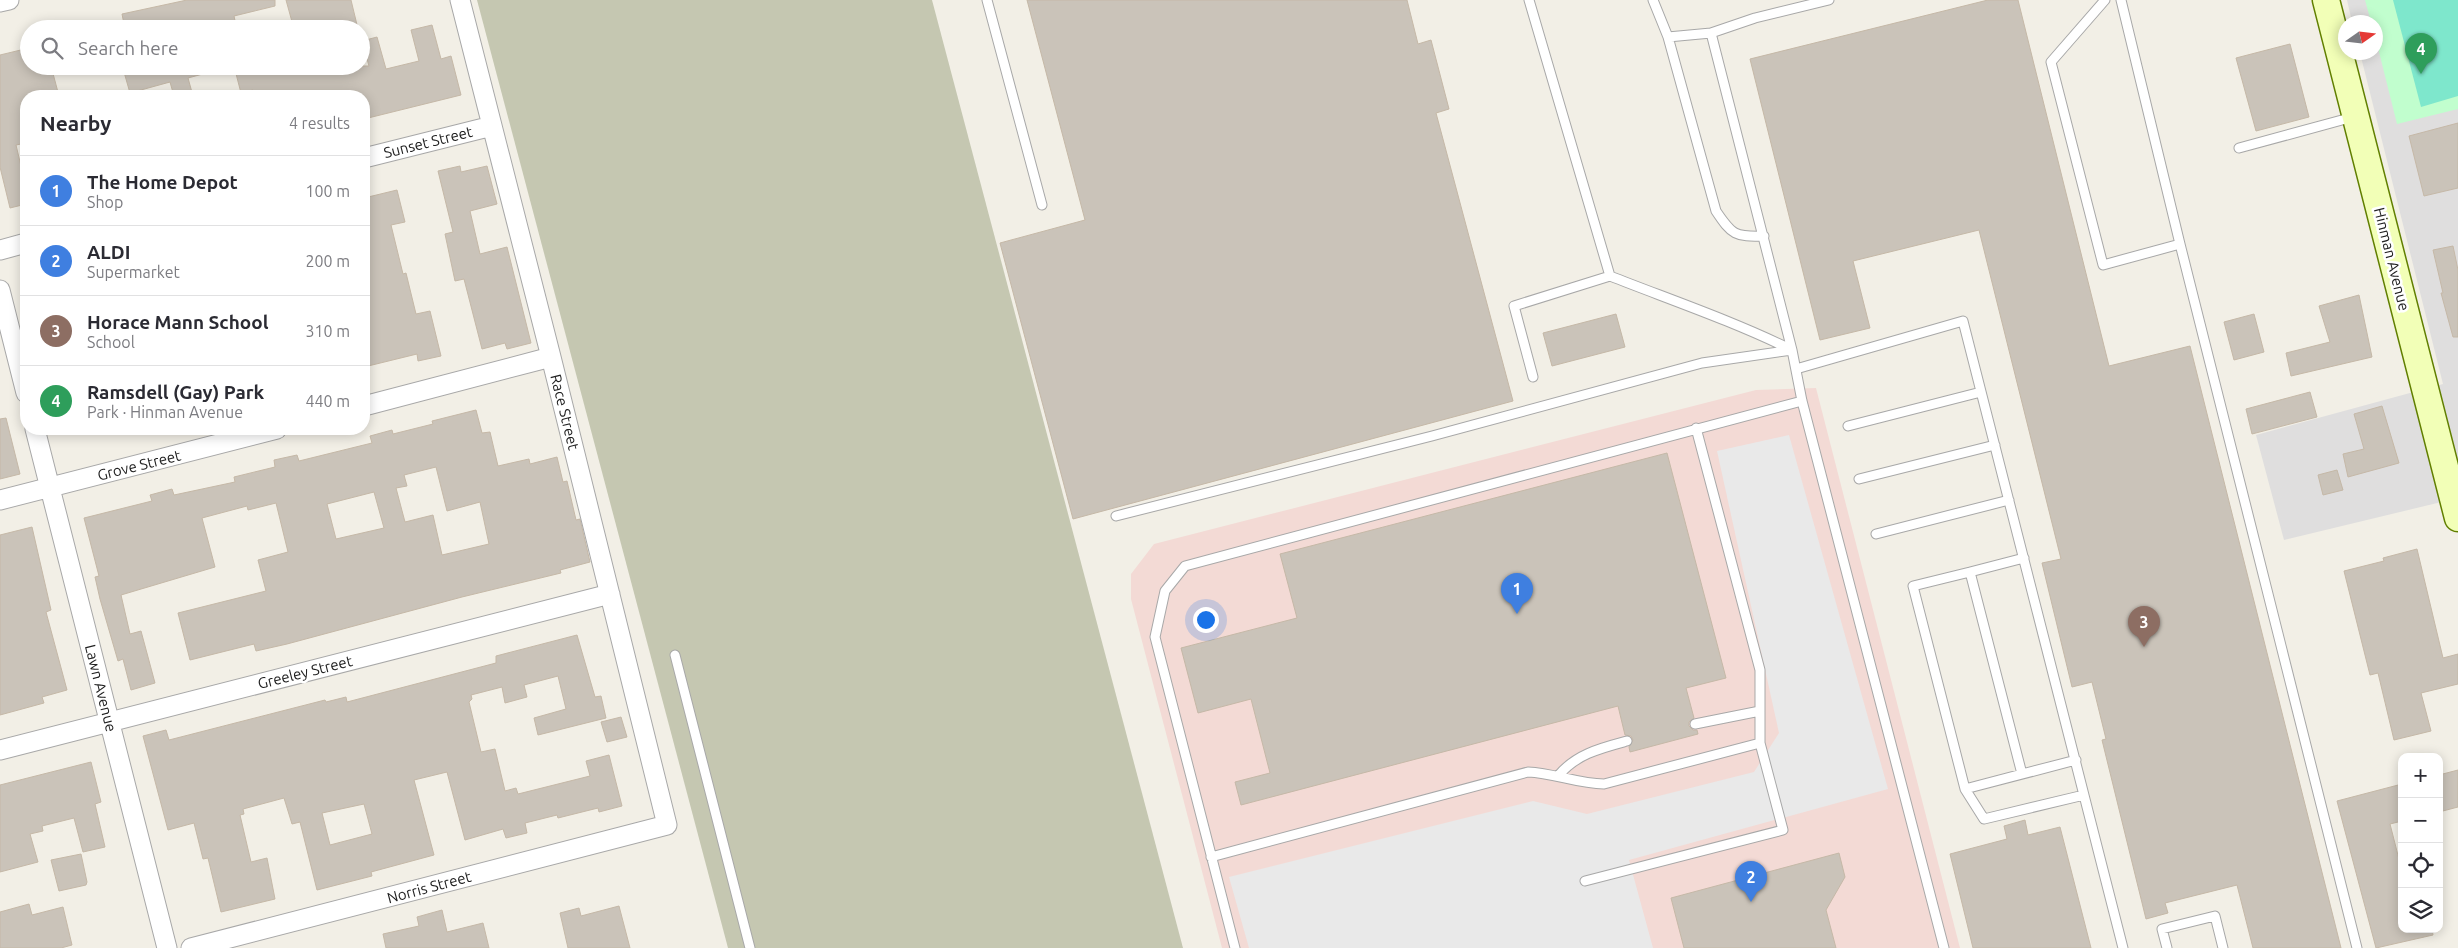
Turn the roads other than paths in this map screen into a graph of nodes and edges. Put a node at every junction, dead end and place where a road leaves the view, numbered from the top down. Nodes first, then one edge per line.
1 (9, 0) edge
2 (460, 0) edge
3 (987, 0) edge
4 (1529, 0) edge
5 (1654, 0) edge
6 (1829, 0) edge
7 (2105, 0) edge
8 (2121, 0) edge
9 (2326, 0) edge
10 (0, 2) edge
11 (1711, 33) junction
12 (1668, 37) junction
13 (2356, 116) junction
14 (492, 126) junction
15 (2239, 148) dead end
16 (370, 156) edge
17 (1042, 205) dead end
18 (1764, 236) junction
19 (2180, 244) junction
20 (20, 245) edge
21 (0, 250) edge
22 (1610, 276) junction
23 (0, 290) edge
24 (1792, 350) junction
25 (551, 357) junction
26 (20, 369) edge
27 (1796, 369) junction
28 (1533, 377) dead end
29 (1981, 392) junction
30 (1802, 401) junction
31 (370, 404) edge
32 (1848, 426) dead end
33 (1696, 428) junction
34 (37, 435) edge
35 (254, 435) edge
36 (1995, 445) junction
37 (1860, 479) dead end
38 (50, 488) junction
39 (0, 500) edge
40 (2009, 500) junction
41 (1116, 516) dead end
42 (2458, 518) edge
43 (1876, 534) dead end
44 (2024, 558) junction
45 (1970, 572) junction
46 (610, 594) junction
47 (675, 655) dead end
48 (1760, 711) junction
49 (110, 722) junction
50 (1695, 724) dead end
51 (1627, 742) dead end
52 (1760, 742) junction
53 (0, 750) edge
54 (2076, 760) junction
55 (2022, 774) junction
56 (1558, 776) junction
57 (1965, 789) junction
58 (2084, 795) junction
59 (667, 825) joint
60 (1211, 857) junction
61 (1585, 881) dead end
62 (168, 948) edge
63 (191, 948) edge
64 (750, 948) edge
65 (1235, 948) edge
66 (1944, 948) edge
67 (2123, 948) edge
68 (2167, 948) edge
69 (2223, 948) edge
70 (2357, 948) edge

1 - 10 street
2 - 14 street, Race Street
3 - 17 lane
4 - 22 lane
5 - 12 lane
6 - 11 lane
7 - 19 lane
8 - 19 lane
9 - 13 street, Hinman Avenue
11 - 12 lane
11 - 18 lane
12 - 18 lane
13 - 15 lane
13 - 42 street, Hinman Avenue
14 - 16 street, Sunset Street
14 - 25 street, Race Street
18 - 24 lane
19 - 70 lane
20 - 21 street
22 - 24 lane
22 - 28 lane
23 - 26 street
24 - 27 lane
24 - 41 lane
25 - 31 street
25 - 46 street, Race Street
27 - 29 lane
27 - 30 lane
29 - 32 lane
29 - 36 lane
30 - 33 lane
30 - 66 lane
33 - 48 lane
33 - 60 lane
34 - 38 street, Lawn Avenue
35 - 38 street, Grove Street
36 - 37 lane
36 - 40 lane
38 - 39 street, Grove Street
38 - 49 street, Lawn Avenue
40 - 43 lane
40 - 44 lane
44 - 45 lane
44 - 54 lane
45 - 55 lane
45 - 57 lane
46 - 49 street, Greeley Street
46 - 59 street, Race Street
47 - 64 lane
48 - 50 lane
48 - 52 lane
49 - 53 street, Greeley Street
49 - 62 street, Lawn Avenue
51 - 56 lane
52 - 56 lane
52 - 61 lane
54 - 55 lane
54 - 58 lane
55 - 57 lane
56 - 60 lane
57 - 58 lane
58 - 67 lane
59 - 63 street, Norris Street
60 - 65 lane
68 - 69 lane

